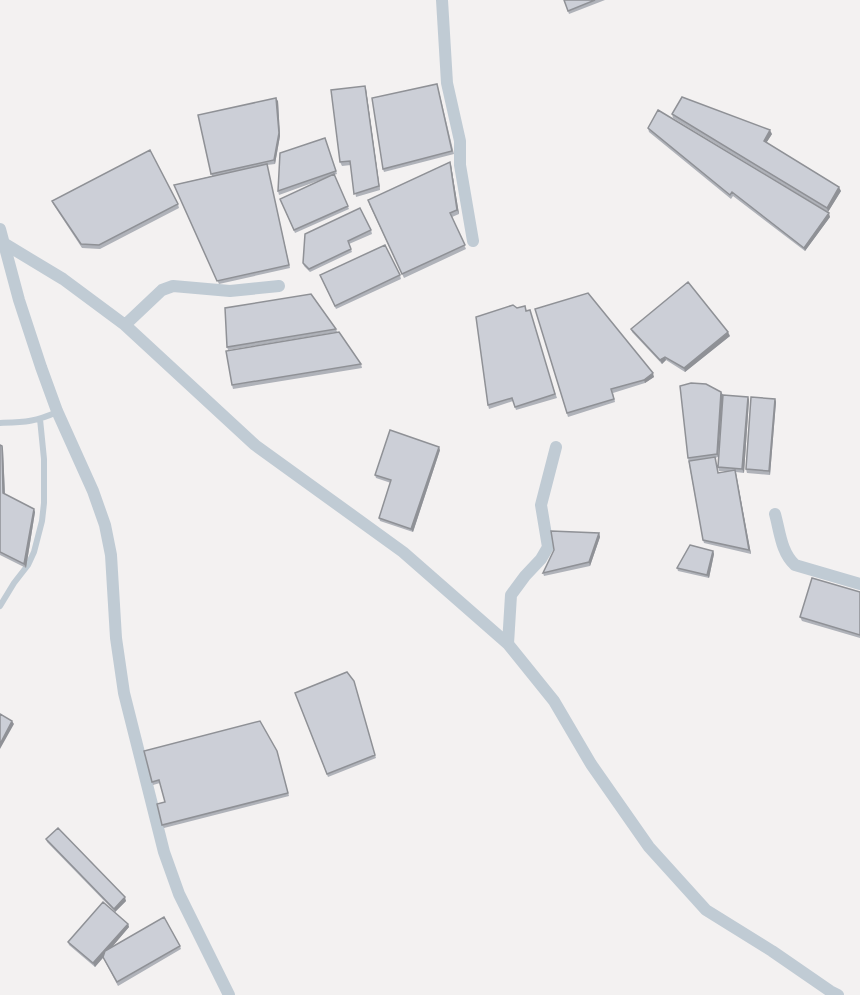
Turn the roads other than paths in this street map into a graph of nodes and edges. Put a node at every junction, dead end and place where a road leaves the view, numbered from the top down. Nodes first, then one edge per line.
1 (442, 0) edge
2 (0, 229) edge
3 (473, 241) dead end
4 (2, 242) edge
5 (279, 286) dead end
6 (125, 325) junction
7 (57, 411) junction
8 (40, 419) junction
9 (0, 423) edge
10 (556, 447) dead end
11 (776, 514) dead end
12 (860, 584) edge
13 (0, 606) edge
14 (508, 644) junction
15 (230, 995) edge
16 (838, 995) edge

1 - 3 street
2 - 4 street
4 - 6 street
4 - 7 street
5 - 6 street
6 - 14 street
7 - 8 lane
7 - 15 street
8 - 9 lane
8 - 13 lane
10 - 14 street
11 - 12 street
14 - 16 street

